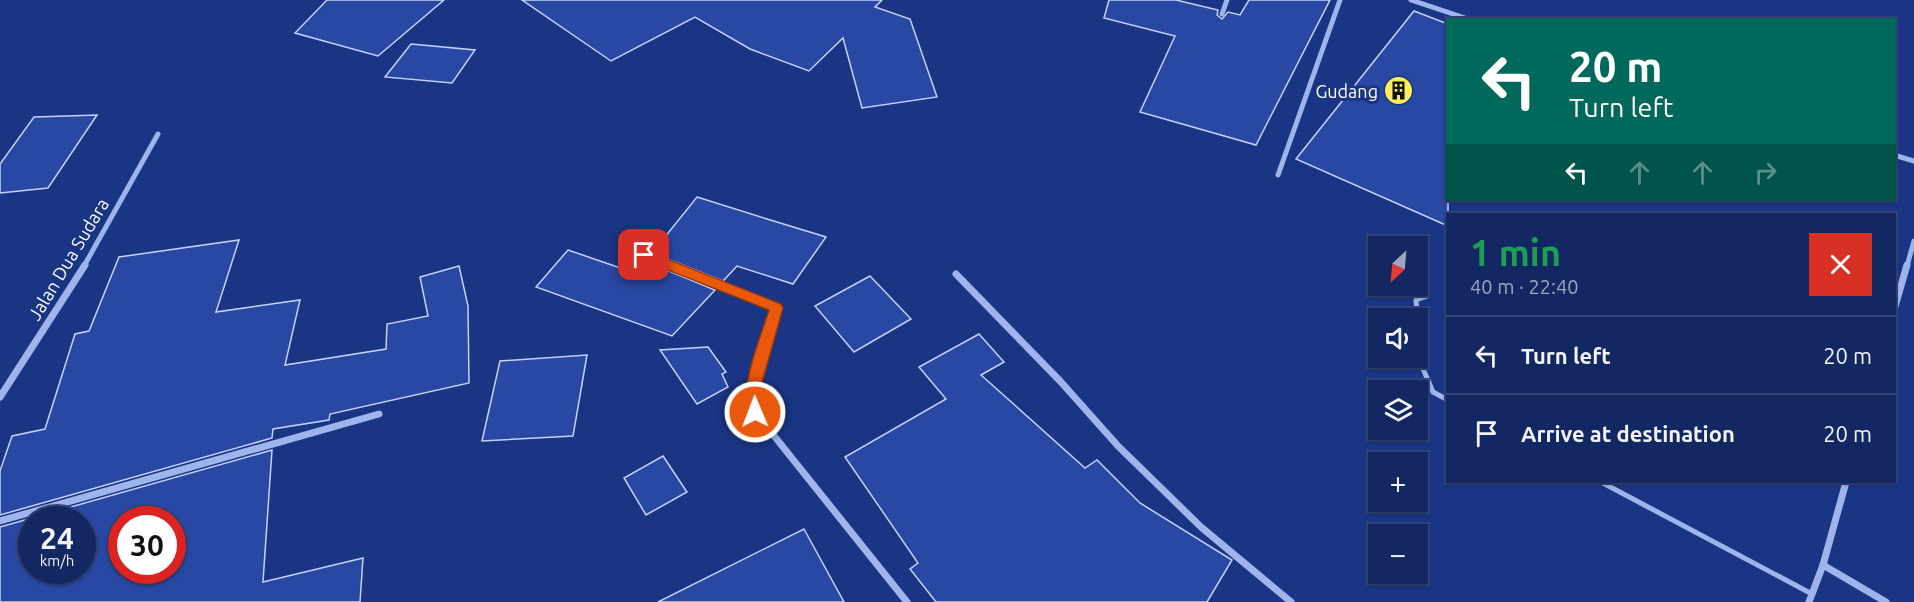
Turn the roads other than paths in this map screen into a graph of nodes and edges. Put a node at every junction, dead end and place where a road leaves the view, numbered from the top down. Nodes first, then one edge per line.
1 (1227, 0) edge
2 (1340, 0) edge
3 (1411, 0) edge
4 (1222, 14) dead end
5 (1466, 18) edge
6 (158, 134) dead end
7 (1896, 156) edge
8 (1914, 161) edge
9 (1278, 175) dead end
10 (1914, 241) edge
11 (644, 255) dead end
12 (956, 274) dead end
13 (1427, 296) dead end
14 (1896, 303) edge
15 (0, 397) edge
16 (1446, 399) edge
17 (379, 414) dead end
18 (1603, 483) edge
19 (1846, 483) edge
20 (0, 521) edge
21 (1823, 565) junction
22 (1810, 598) edge
23 (907, 602) edge
24 (1292, 602) edge
25 (1887, 602) edge

1 - 4 street
2 - 9 street
3 - 5 street
6 - 15 street, Jalan Dua Sudara
7 - 8 street
10 - 14 street
11 - 23 street
12 - 24 street
13 - 16 lane
17 - 20 street
18 - 22 lane
19 - 21 street
21 - 22 street
21 - 25 street

